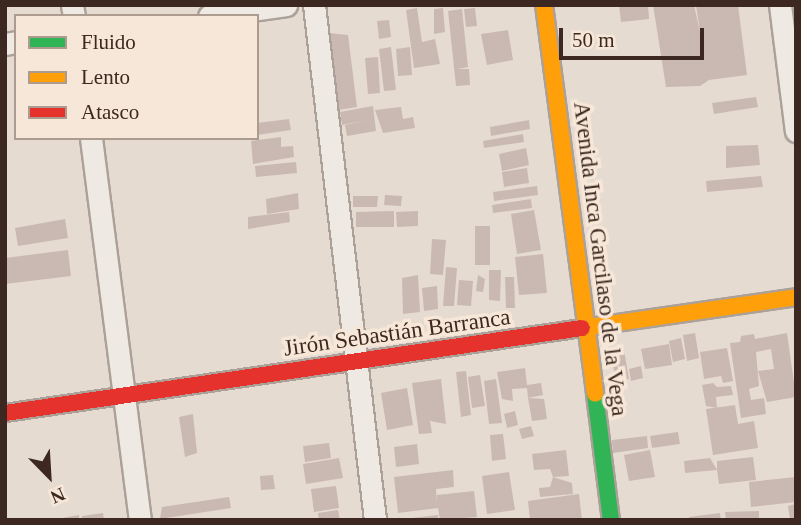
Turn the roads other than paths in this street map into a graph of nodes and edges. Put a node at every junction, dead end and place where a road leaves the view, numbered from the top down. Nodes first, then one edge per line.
1 (286, 5) edge
2 (314, 5) edge
3 (544, 5) edge
4 (780, 5) edge
5 (223, 14) edge
6 (796, 131) edge
7 (91, 140) edge
8 (796, 297) edge
9 (587, 328) junction
10 (357, 362) junction
11 (126, 396) junction
12 (5, 413) edge
13 (141, 520) edge
14 (375, 520) edge
15 (611, 520) edge

1 - 5 street
2 - 10 street
3 - 9 street, Avenida Inca Garcilaso de la Vega
4 - 6 street
7 - 11 street
8 - 9 street, Jirón Sebastián Barranca
9 - 10 street, Jirón Sebastián Barranca
9 - 15 street, Avenida Inca Garcilaso de la Vega
10 - 11 street, Jirón Sebastián Barranca
10 - 14 street
11 - 12 street, Jirón Sebastián Barranca
11 - 13 street

